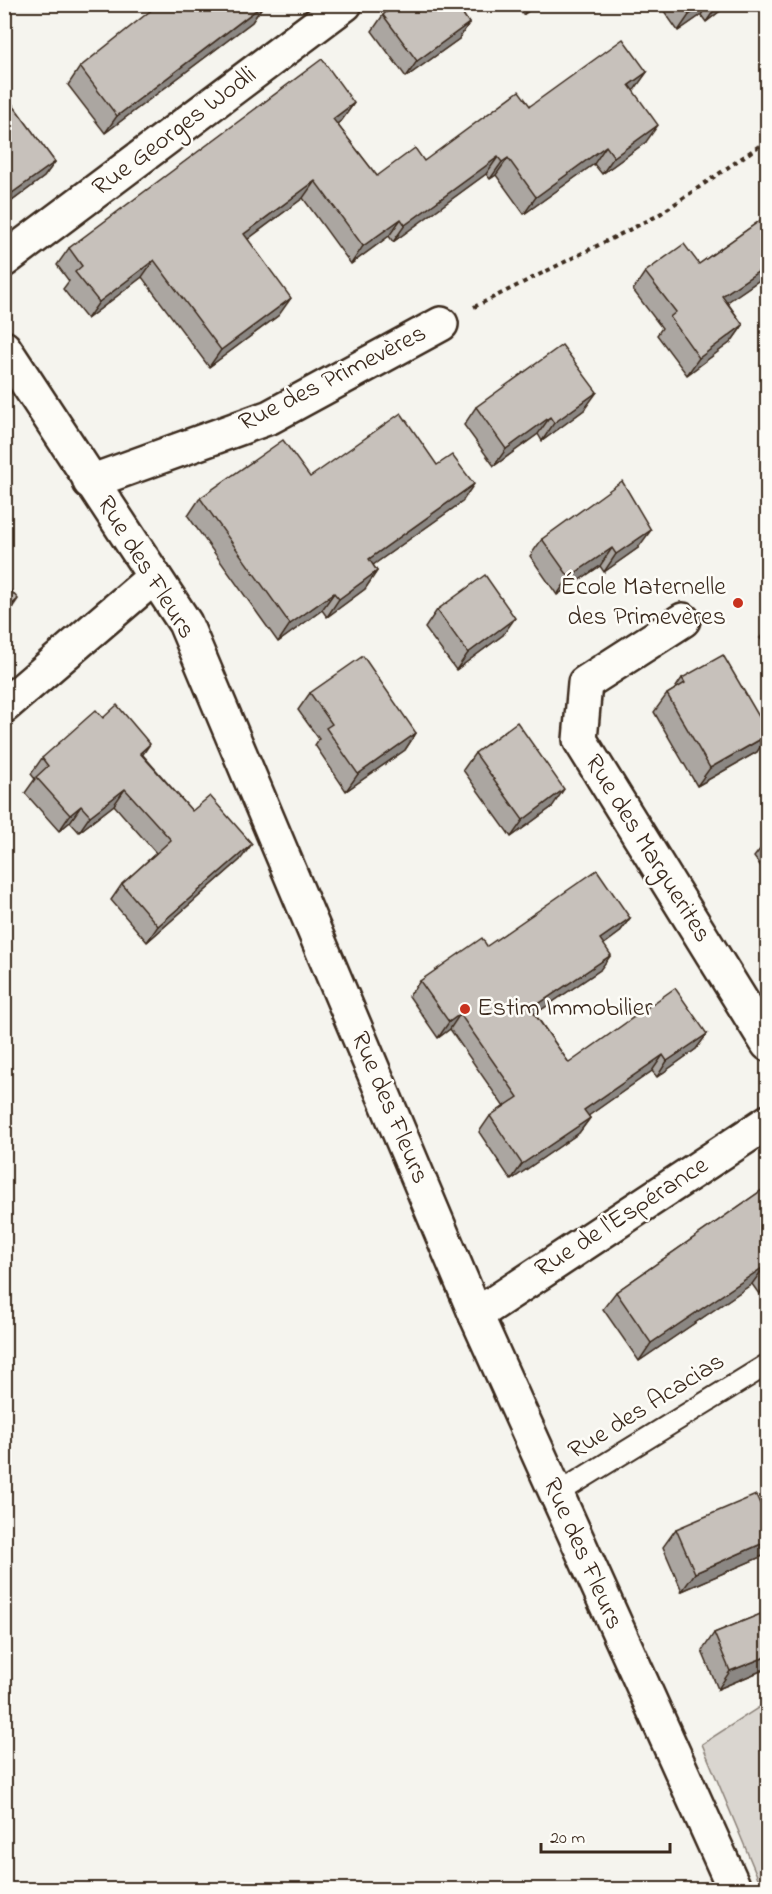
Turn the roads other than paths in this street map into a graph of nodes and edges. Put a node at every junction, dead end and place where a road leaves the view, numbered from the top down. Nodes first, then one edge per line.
1 (345, 4) edge
2 (4, 260) edge
3 (441, 324) road end
4 (4, 348) edge
5 (90, 482) junction
6 (153, 578) junction
7 (683, 620) dead end
8 (4, 706) edge
9 (768, 1044) edge
10 (768, 1122) edge
11 (476, 1315) junction
12 (768, 1364) edge
13 (555, 1495) junction
14 (735, 1890) edge

1 - 2 street, Rue Georges Wodli
3 - 5 street, Rue des Primevères
4 - 5 street, Rue des Fleurs
5 - 6 street, Rue des Fleurs
6 - 8 street
6 - 11 street, Rue des Fleurs
7 - 9 street, Rue des Marguerites
10 - 11 street, Rue de l'Espérance
11 - 13 street, Rue des Fleurs
12 - 13 lane, Rue des Acacias
13 - 14 street, Rue des Fleurs

